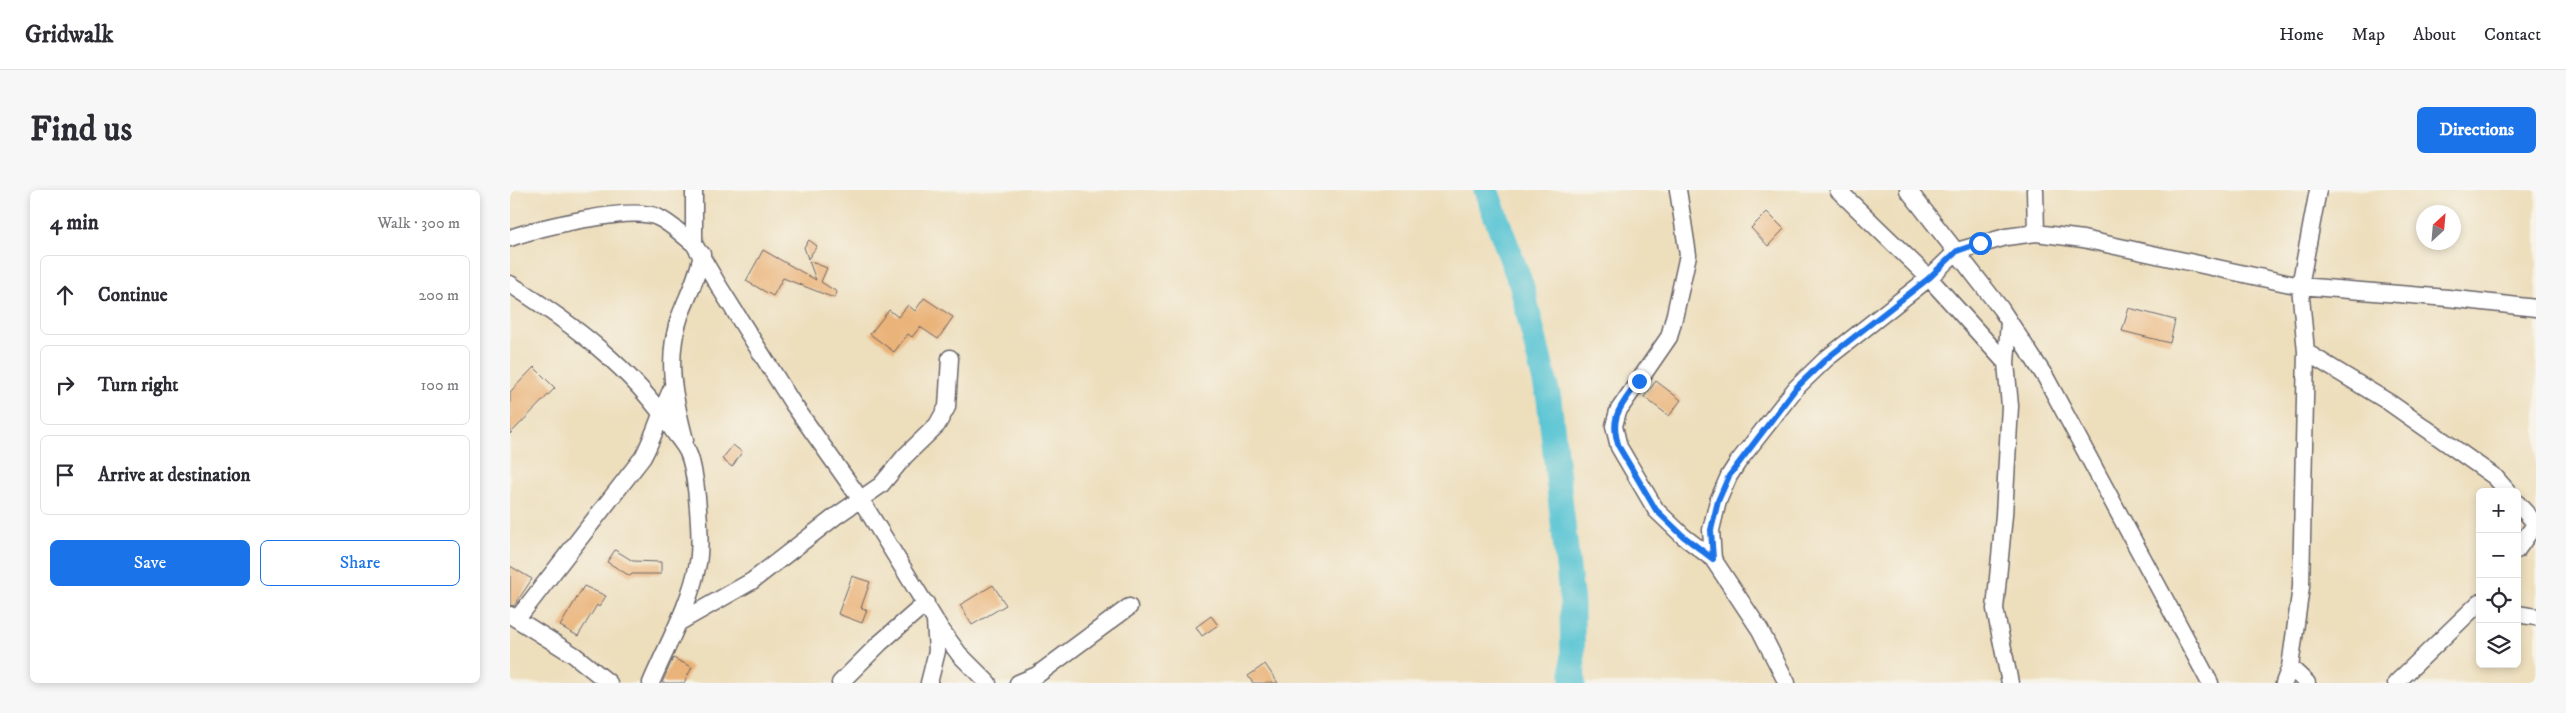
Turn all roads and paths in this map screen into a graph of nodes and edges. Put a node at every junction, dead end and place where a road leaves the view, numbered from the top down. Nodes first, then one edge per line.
1 (694, 190) edge
2 (1678, 190) edge
3 (1838, 190) edge
4 (1908, 190) edge
5 (2035, 190) edge
6 (2318, 190) edge
7 (2036, 233) junction
8 (510, 238) edge
9 (698, 249) junction
10 (1957, 251) junction
11 (1929, 278) junction
12 (510, 284) edge
13 (2300, 286) junction
14 (2536, 308) edge
15 (2009, 322) junction
16 (2306, 352) junction
17 (950, 358) dead end
18 (2006, 363) junction
19 (672, 388) junction
20 (660, 411) junction
21 (689, 454) junction
22 (2505, 488) edge
23 (860, 500) junction
24 (2521, 507) edge
25 (2536, 524) edge
26 (2521, 545) edge
27 (1713, 559) junction
28 (926, 603) junction
29 (1129, 607) dead end
30 (2476, 608) edge
31 (2521, 615) edge
32 (514, 617) edge
33 (2536, 617) edge
34 (935, 618) junction
35 (678, 623) junction
36 (2290, 667) junction
37 (610, 683) edge
38 (651, 683) edge
39 (840, 683) edge
40 (929, 683) edge
41 (988, 683) edge
42 (1018, 683) edge
43 (1787, 683) edge
44 (2010, 683) edge
45 (2210, 683) edge
46 (2284, 683) edge
47 (2307, 683) edge
48 (2396, 683) edge

1 - 9 street
2 - 27 street
3 - 11 street
4 - 10 street
5 - 7 street
6 - 13 street
7 - 10 street
7 - 13 street
8 - 9 street
9 - 19 street
9 - 23 street
10 - 11 street
10 - 15 street
11 - 18 street
11 - 27 street
12 - 20 street
13 - 14 street
13 - 16 street
15 - 18 street
15 - 45 street
16 - 22 street
16 - 36 street
17 - 23 street
18 - 44 street
19 - 20 street
19 - 21 street
20 - 21 street
20 - 32 street
21 - 35 street
23 - 28 street
23 - 35 street
24 - 25 street
25 - 26 street
27 - 43 street
28 - 34 street
28 - 39 street
29 - 42 street
30 - 48 street
31 - 33 street
32 - 37 street
34 - 40 street
34 - 41 street
35 - 38 street
36 - 46 street
36 - 47 street

